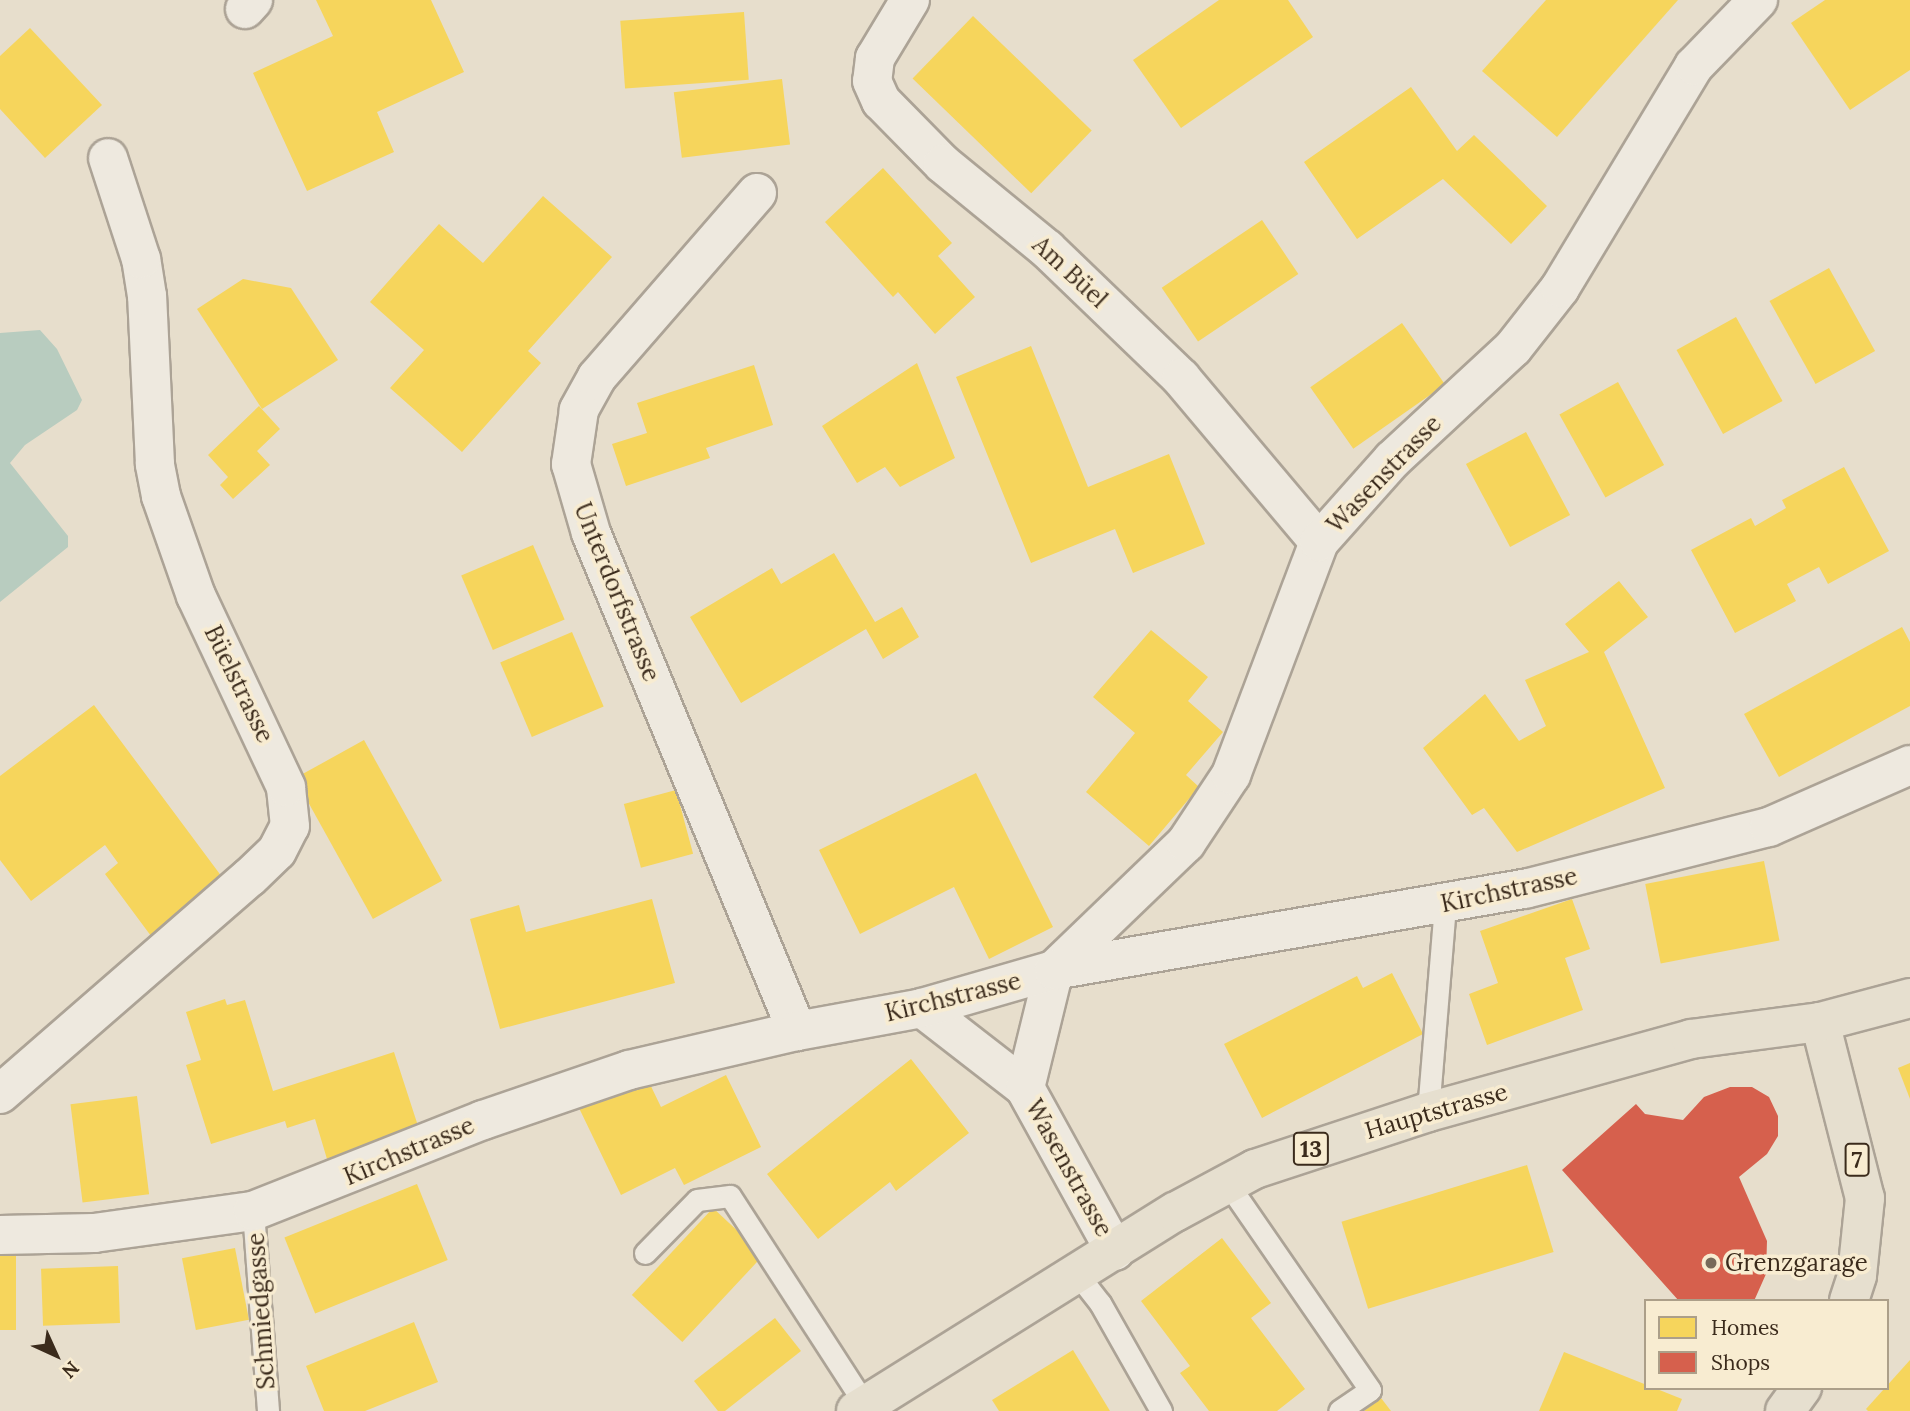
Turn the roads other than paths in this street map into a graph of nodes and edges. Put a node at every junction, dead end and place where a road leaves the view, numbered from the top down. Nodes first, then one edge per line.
1 (911, 0) edge
2 (1758, 0) edge
3 (108, 158) dead end
4 (757, 193) dead end
5 (1319, 541) junction
6 (1910, 765) edge
7 (1445, 904) junction
8 (1054, 970) junction
9 (1910, 998) edge
10 (922, 1008) junction
11 (1820, 1022) junction
12 (797, 1031) junction
13 (1025, 1088) junction
14 (0, 1094) edge
15 (1428, 1112) junction
16 (1228, 1184) junction
17 (253, 1212) junction
18 (0, 1235) edge
19 (1115, 1251) junction
20 (645, 1253) dead end
21 (1077, 1275) junction
22 (1850, 1299) edge
23 (1801, 1390) edge
24 (860, 1408) edge
25 (268, 1411) edge
26 (1161, 1411) edge
27 (1339, 1411) edge
28 (1785, 1411) edge

1 - 5 street, Am Büel
2 - 5 street, Wasenstrasse
3 - 14 street, Büelstrasse
4 - 12 street, Unterdorfstrasse
5 - 8 street, Wasenstrasse
6 - 7 street, Kirchstrasse
7 - 8 street, Kirchstrasse
7 - 15 lane
8 - 10 street, Kirchstrasse
8 - 13 street
9 - 11 main road, Hauptstrasse
10 - 12 street, Kirchstrasse
10 - 13 street, Wasenstrasse
11 - 15 main road, Hauptstrasse / 13
11 - 22 main road, 7
12 - 17 street, Kirchstrasse
13 - 19 street, Wasenstrasse
15 - 16 main road, Hauptstrasse / 13
16 - 19 main road, Hauptstrasse / 13
16 - 27 lane
17 - 18 street, Kirchstrasse
17 - 25 lane, Schmiedgasse
19 - 21 main road, Hauptstrasse / 13
20 - 24 lane
21 - 24 main road, Hauptstrasse / 13
21 - 26 lane
23 - 28 main road

